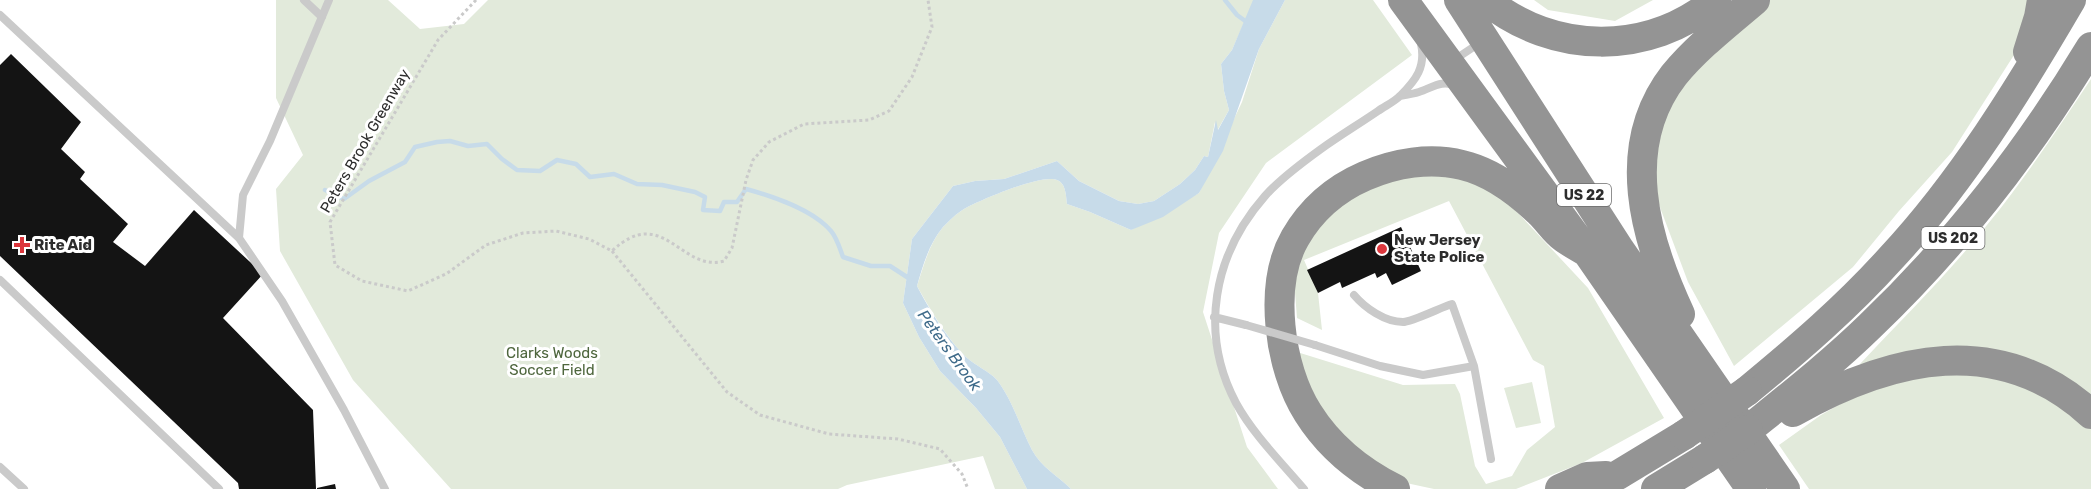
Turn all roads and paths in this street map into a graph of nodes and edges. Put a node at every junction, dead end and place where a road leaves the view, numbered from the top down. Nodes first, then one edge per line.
1 (304, 0) edge
2 (329, 0) edge
3 (476, 0) edge
4 (927, 0) edge
5 (1458, 0) edge
6 (1486, 0) edge
7 (1716, 0) edge
8 (1755, 0) edge
9 (2042, 0) edge
10 (2071, 0) edge
11 (1408, 7) edge
12 (0, 15) edge
13 (322, 17) junction
14 (1484, 40) junction
15 (2091, 47) edge
16 (1449, 63) junction
17 (2024, 76) junction
18 (1473, 94) junction
19 (1399, 96) junction
20 (239, 238) junction
21 (612, 251) junction
22 (1587, 252) junction
23 (0, 280) edge
24 (1354, 295) dead end
25 (1214, 317) junction
26 (1474, 366) junction
27 (1714, 387) junction
28 (1787, 407) junction
29 (2091, 414) edge
30 (1491, 459) dead end
31 (1719, 460) junction
32 (0, 467) edge
33 (1618, 475) junction
34 (24, 489) edge
35 (219, 489) edge
36 (385, 489) edge
37 (968, 489) edge
38 (1304, 489) edge
39 (1395, 489) edge
40 (1560, 489) edge
41 (1588, 489) edge
42 (1656, 489) edge
43 (1740, 489) edge
44 (1751, 489) edge
45 (1785, 489) edge

1 - 13 lane
2 - 13 lane
3 - 21 path, Peters Brook Greenway
4 - 21 path
5 - 14 highway, US 22
6 - 7 highway
8 - 27 highway
9 - 17 highway
10 - 17 highway, US 202
11 - 16 highway, US 22
11 - 19 lane
12 - 20 lane
13 - 20 lane
14 - 16 lane
14 - 27 highway, US 22
15 - 28 highway, US 202
16 - 18 highway, US 22
17 - 33 highway, US 202, bridge
18 - 19 lane
18 - 22 highway, US 22
19 - 25 lane
20 - 36 lane
21 - 37 path, Peters Brook Greenway
22 - 31 highway, US 22
22 - 39 highway
23 - 35 lane
24 - 26 lane
25 - 26 lane, bridge
25 - 38 lane
26 - 30 lane
27 - 45 highway, US 22
28 - 29 highway
28 - 31 highway, bridge
31 - 42 highway
31 - 43 highway
31 - 44 highway, US 22
32 - 34 lane
33 - 40 highway
33 - 41 highway, US 202

